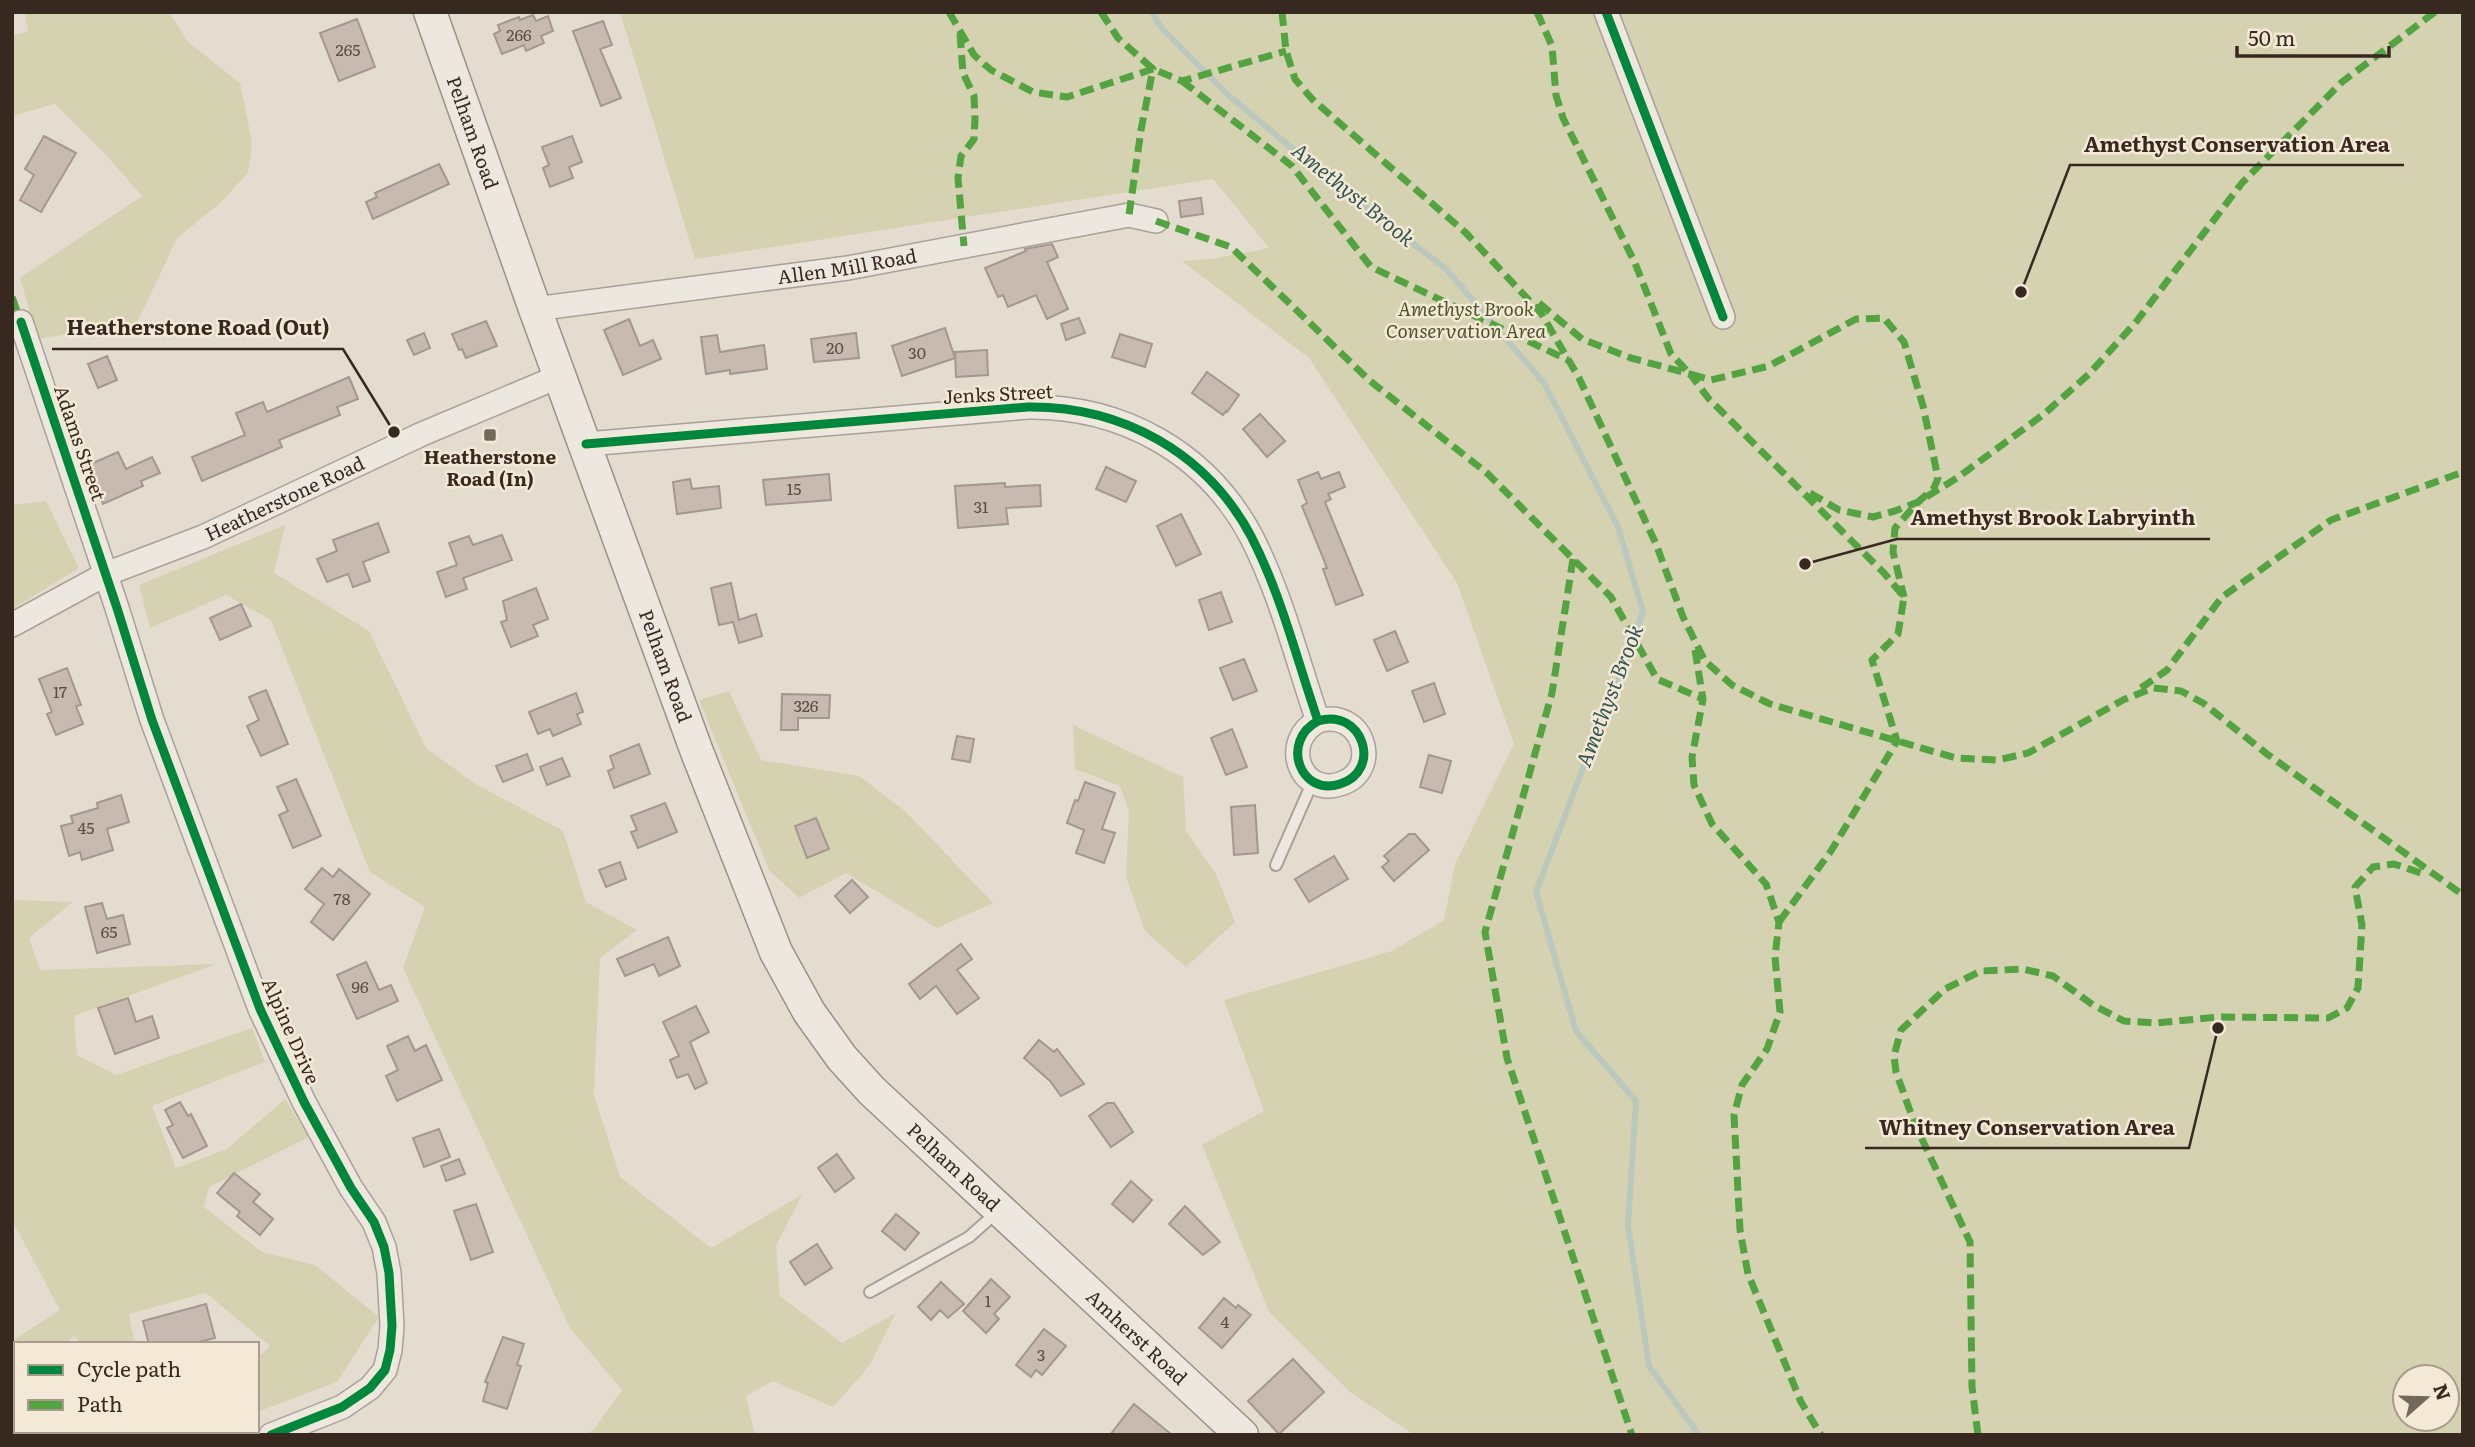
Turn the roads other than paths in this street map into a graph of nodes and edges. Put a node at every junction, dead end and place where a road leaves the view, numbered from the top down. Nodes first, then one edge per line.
1 (430, 12) edge
2 (1606, 12) edge
3 (1156, 221) dead end
4 (535, 309) junction
5 (1723, 317) dead end
6 (21, 322) dead end
7 (560, 376) junction
8 (586, 444) junction
9 (106, 574) junction
10 (12, 625) edge
11 (1318, 721) junction
12 (1313, 781) junction
13 (1276, 865) dead end
14 (998, 1211) junction
15 (1030, 1240) joint
16 (870, 1293) dead end
17 (12, 1430) edge
18 (15, 1435) edge
19 (271, 1435) edge
20 (1242, 1435) edge

1 - 4 main road, Pelham Road
2 - 5 street
3 - 4 street, Allen Mill Road
4 - 7 main road, Pelham Road
6 - 9 street, Adams Street
7 - 8 main road, Pelham Road
7 - 9 street, Heatherstone Road
8 - 11 street, Jenks Street
8 - 14 main road, Pelham Road
9 - 10 street, Heatherstone Road
9 - 19 street, Alpine Drive
11 - 12 street
11 - 12 street
12 - 13 lane
14 - 15 main road, Pelham Road
14 - 16 lane
15 - 20 main road, Amherst Road
17 - 18 street

